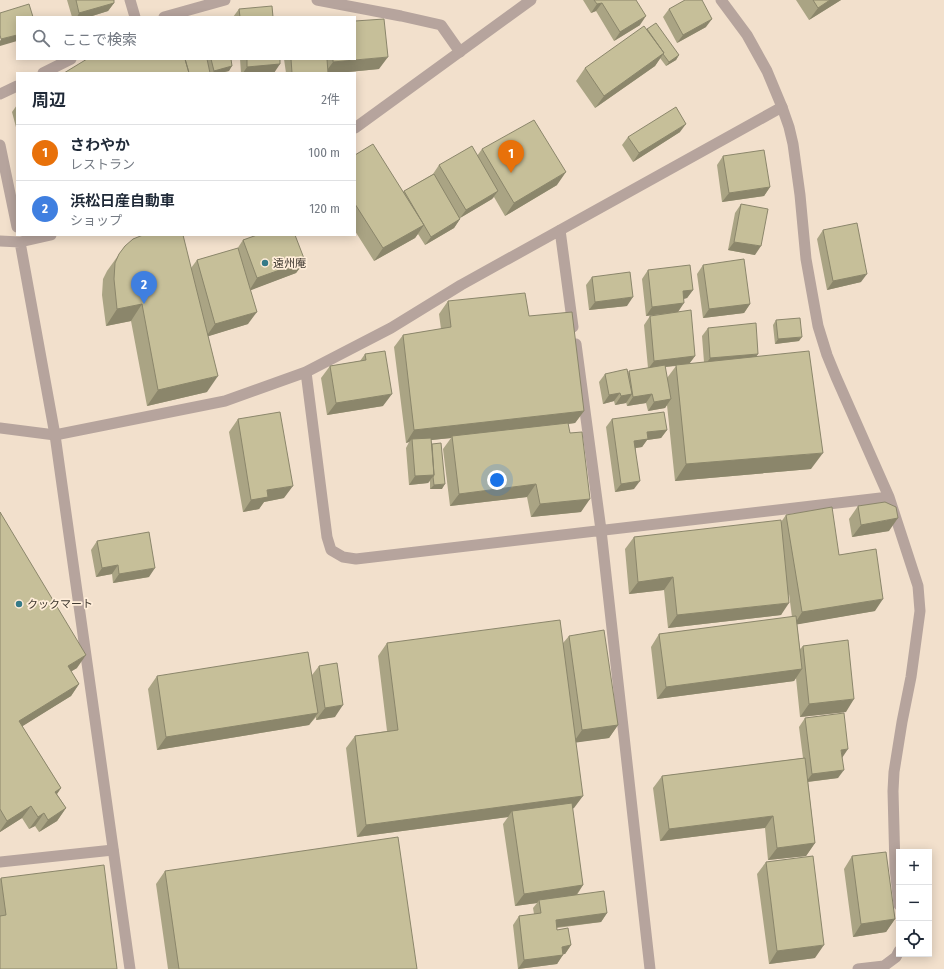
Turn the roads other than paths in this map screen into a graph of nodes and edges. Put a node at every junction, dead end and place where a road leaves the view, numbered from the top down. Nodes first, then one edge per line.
1 (130, 0) edge
2 (225, 0) edge
3 (317, 0) edge
4 (531, 0) edge
5 (720, 0) edge
6 (135, 16) edge
7 (168, 16) edge
8 (460, 52) junction
9 (69, 60) edge
10 (46, 72) edge
11 (16, 86) edge
12 (0, 94) edge
13 (782, 107) junction
14 (356, 127) edge
15 (0, 144) edge
16 (16, 222) edge
17 (560, 230) junction
18 (43, 236) edge
19 (19, 239) edge
20 (0, 241) edge
21 (306, 372) junction
22 (0, 428) edge
23 (55, 436) junction
24 (889, 497) junction
25 (601, 530) junction
26 (113, 850) junction
27 (0, 862) edge
28 (897, 885) edge
29 (896, 957) edge
30 (130, 969) edge
31 (650, 969) edge
32 (858, 969) edge

1 - 6 street
2 - 7 street
3 - 8 street
4 - 8 street
5 - 13 street
8 - 14 street
9 - 10 street
11 - 12 street
13 - 17 street
13 - 24 street
15 - 16 street
17 - 21 street
17 - 25 street
18 - 19 street
19 - 20 street
19 - 23 street
21 - 23 street
21 - 25 street
22 - 23 street
23 - 26 street
24 - 25 street
24 - 28 street
25 - 31 street
26 - 27 street
26 - 30 street
29 - 32 street

